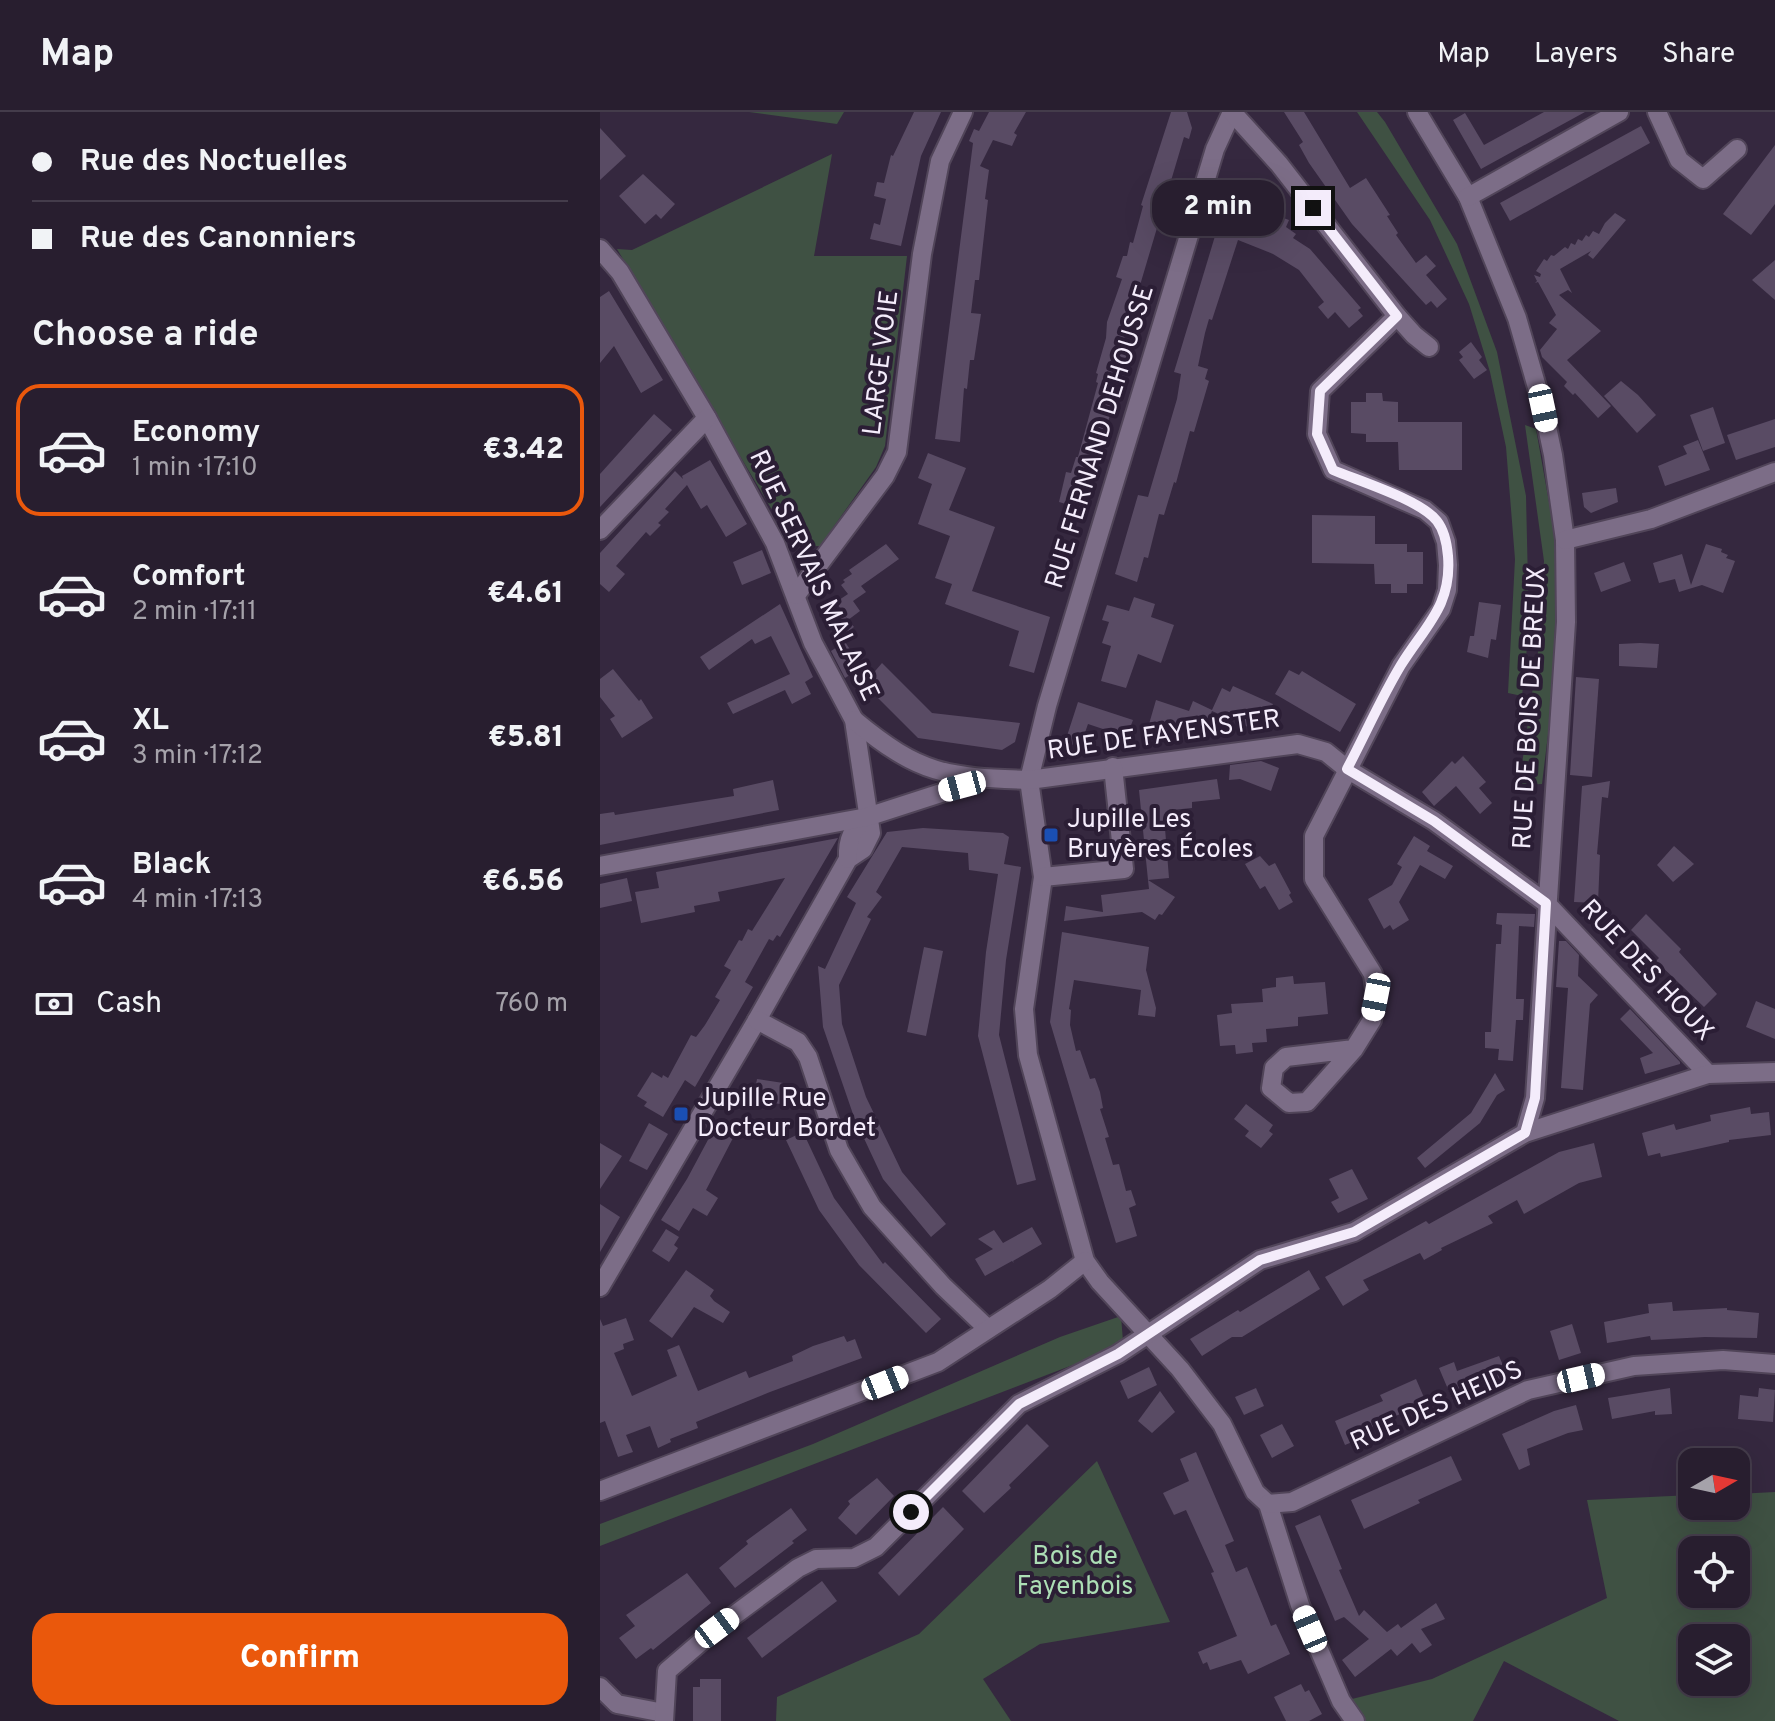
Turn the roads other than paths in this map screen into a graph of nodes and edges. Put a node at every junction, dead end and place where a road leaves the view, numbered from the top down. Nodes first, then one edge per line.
1 (963, 112) edge
2 (1232, 112) edge
3 (1417, 112) edge
4 (1619, 112) edge
5 (1657, 112) edge
6 (1737, 149) dead end
7 (1468, 197) junction
8 (600, 249) edge
9 (1397, 316) junction
10 (1429, 347) dead end
11 (707, 418) junction
12 (1775, 472) edge
13 (600, 530) edge
14 (1565, 540) junction
15 (796, 595) junction
16 (854, 720) junction
17 (1113, 767) junction
18 (1347, 769) junction
19 (988, 778) junction
20 (1029, 780) junction
21 (867, 817) junction
22 (600, 866) edge
23 (1043, 877) junction
24 (1546, 903) junction
25 (757, 1020) junction
26 (1354, 1049) dead end
27 (1775, 1072) edge
28 (1708, 1074) junction
29 (1525, 1133) junction
30 (1085, 1261) junction
31 (600, 1287) edge
32 (988, 1329) junction
33 (1150, 1333) junction
34 (1775, 1364) edge
35 (600, 1491) edge
36 (1268, 1504) junction
37 (600, 1687) edge
38 (664, 1717) edge
39 (1355, 1721) edge

1 - 15 street, LARGE VOIE
2 - 9 street
2 - 20 street, RUE FERNAND DEHOUSSE
3 - 7 street, RUE DE BOIS DE BREUX
4 - 7 street
5 - 6 street
7 - 14 street, RUE DE BOIS DE BREUX
8 - 11 street, RUE SERVAIS MALAISE
9 - 10 street
9 - 18 street
11 - 13 street
11 - 15 street, RUE SERVAIS MALAISE
12 - 14 street
14 - 24 street, RUE DE BOIS DE BREUX
15 - 16 street, RUE SERVAIS MALAISE
16 - 19 street, RUE DE FAYENSTER
16 - 21 street, RUE SERVAIS MALAISE
17 - 18 street, RUE DE FAYENSTER
17 - 20 street, RUE DE FAYENSTER
17 - 23 street
18 - 24 street, RUE DE FAYENSTER
18 - 26 street
19 - 20 street, RUE DE FAYENSTER
19 - 21 street
20 - 23 street
21 - 22 street
21 - 25 street
23 - 30 street
24 - 28 street, RUE DES HOUX
24 - 29 street, RUE DE BOIS DE BREUX
25 - 31 street
25 - 32 street
27 - 28 street
28 - 29 street
29 - 33 street
30 - 32 street
30 - 33 street
32 - 35 street
33 - 36 street
33 - 38 street
34 - 36 street, RUE DES HEIDS
36 - 39 street
37 - 38 street

